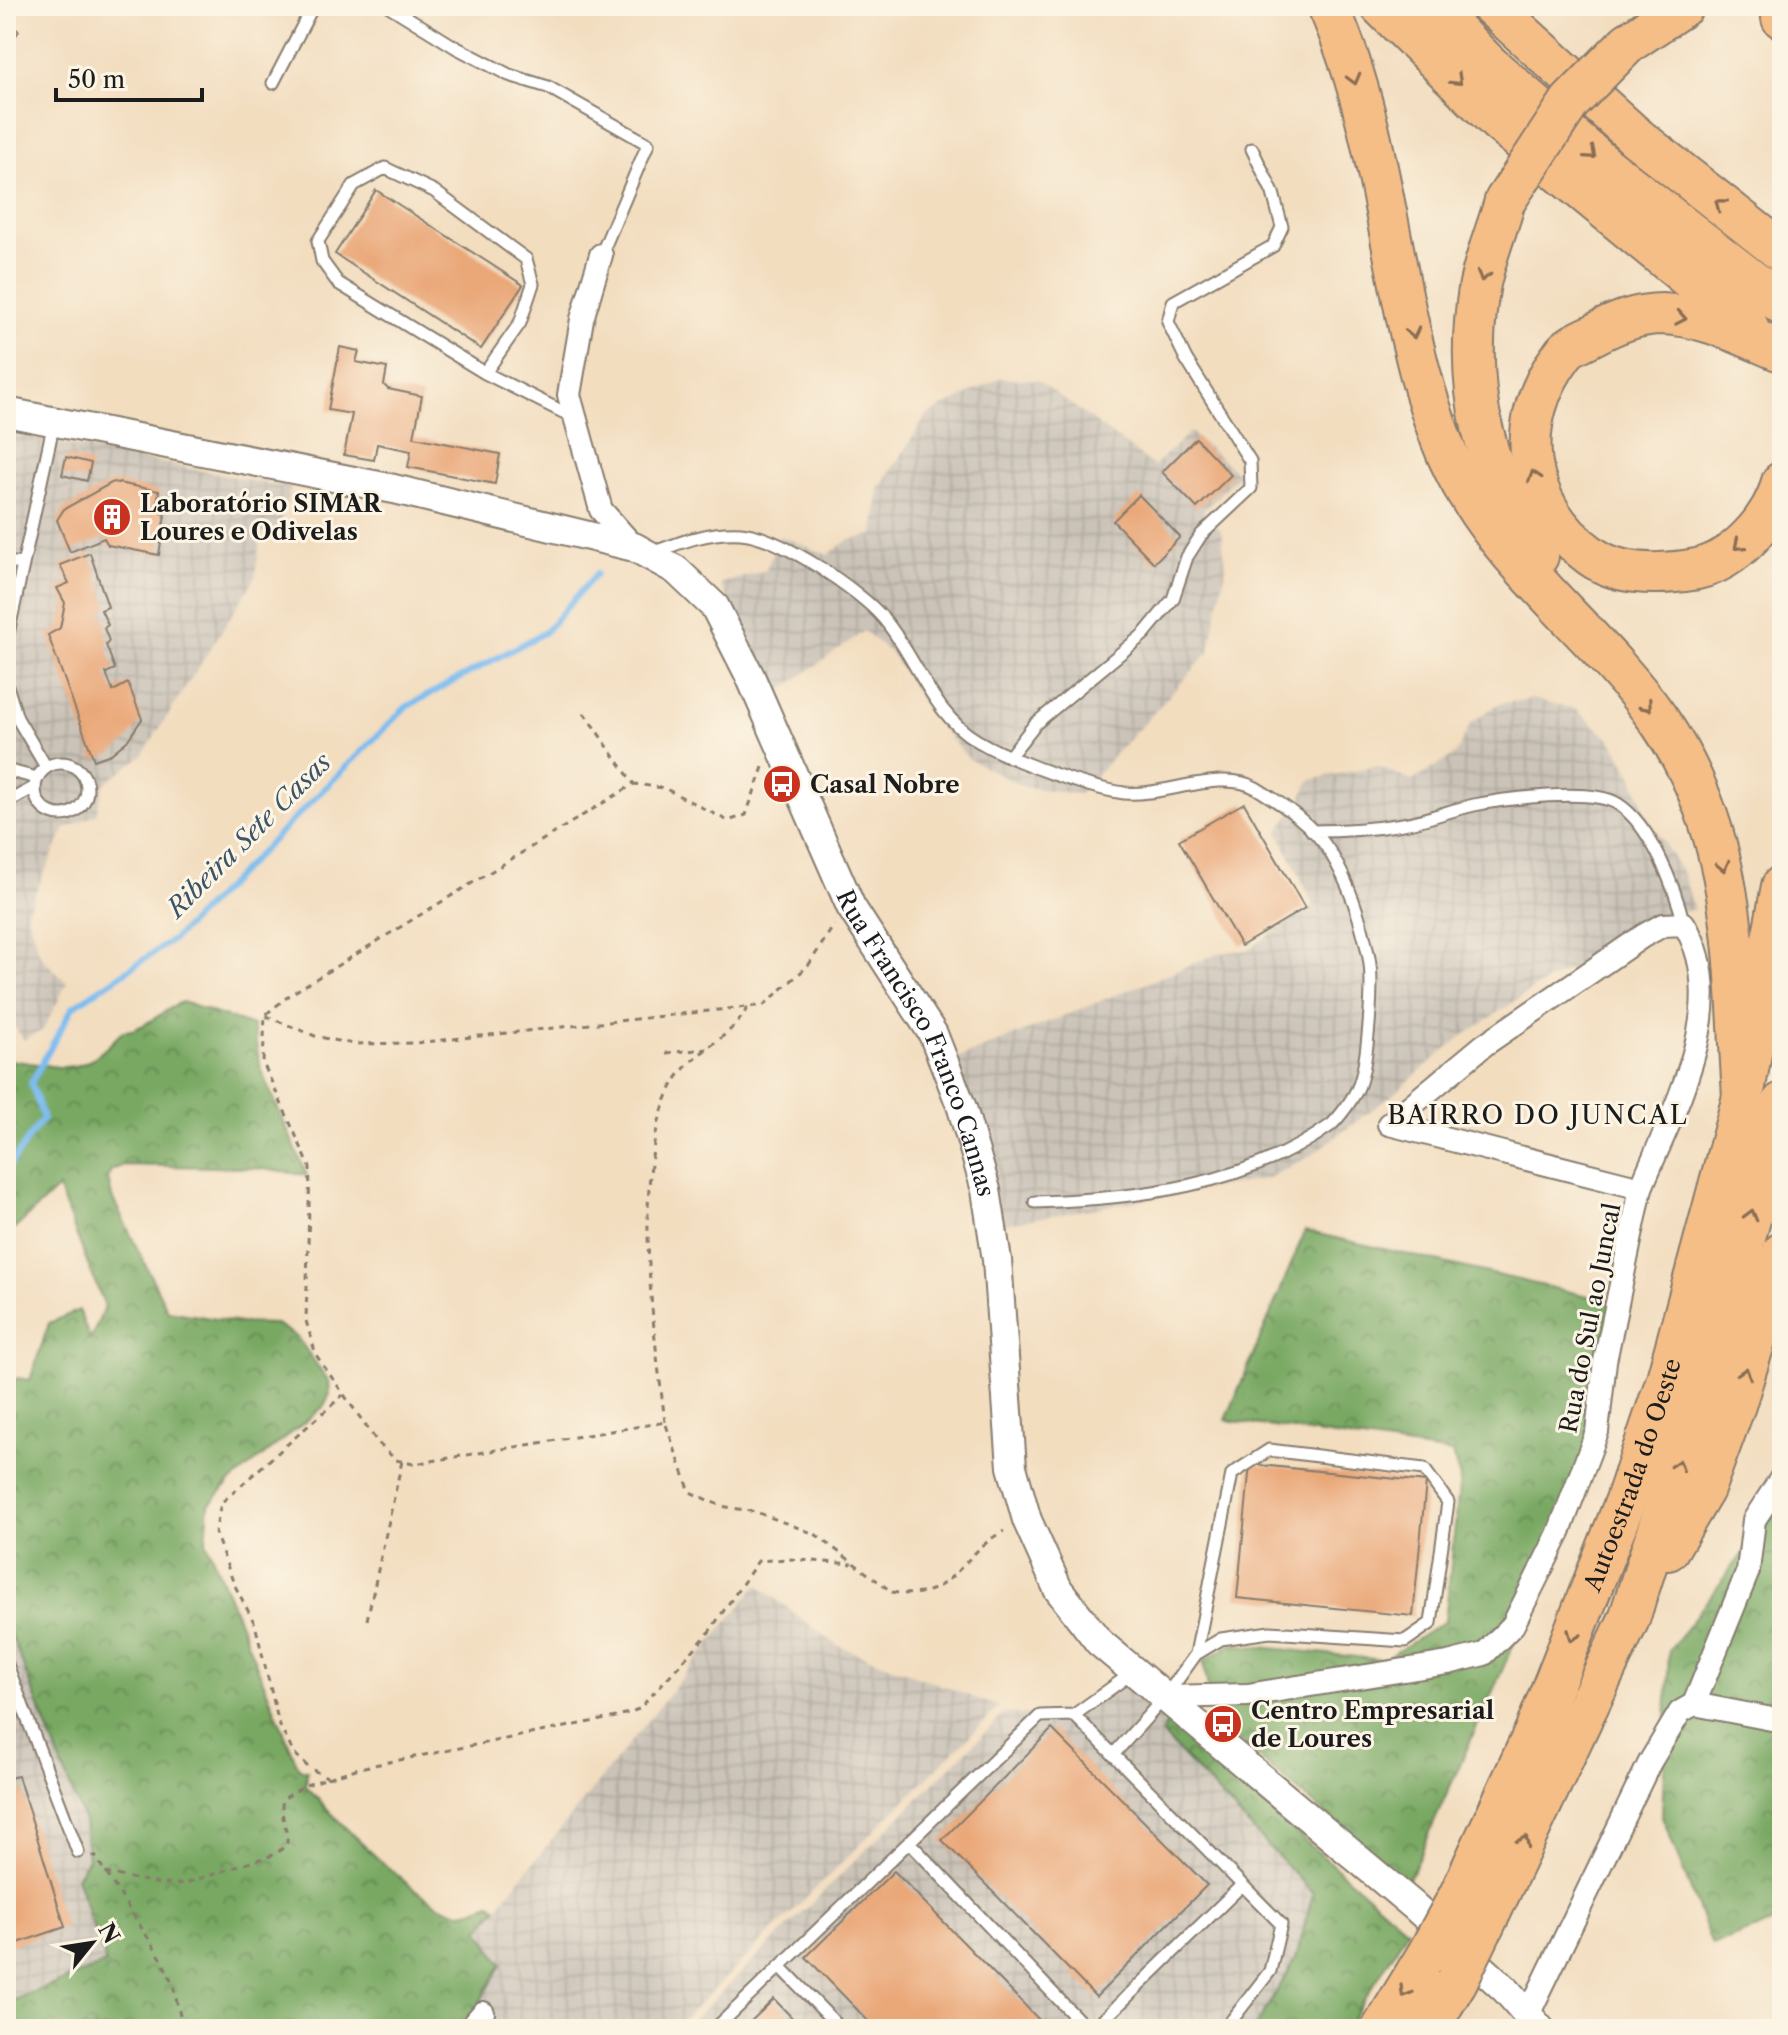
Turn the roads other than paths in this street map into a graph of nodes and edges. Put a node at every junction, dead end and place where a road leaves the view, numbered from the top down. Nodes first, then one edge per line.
1 (313, 6) edge
2 (389, 6) edge
3 (1328, 6) edge
4 (1381, 6) edge
5 (1431, 6) edge
6 (1492, 6) edge
7 (1683, 6) edge
8 (1781, 6) edge
9 (1782, 18) edge
10 (273, 83) dead end
11 (1252, 149) dead end
12 (1782, 252) edge
13 (601, 255) joint
14 (1782, 304) edge
15 (1780, 352) edge
16 (485, 373) junction
17 (6, 412) edge
18 (574, 417) junction
19 (54, 422) junction
20 (1782, 482) edge
21 (641, 551) junction
22 (6, 562) edge
23 (23, 564) junction
24 (6, 643) edge
25 (1597, 647) junction
26 (6, 683) edge
27 (1009, 757) junction
28 (46, 767) junction
29 (6, 770) edge
30 (36, 782) junction
31 (6, 808) edge
32 (1312, 831) junction
33 (1782, 886) edge
34 (1684, 924) junction
35 (1743, 1097) junction
36 (1782, 1103) edge
37 (1641, 1188) junction
38 (1035, 1202) dead end
39 (1782, 1253) edge
40 (1782, 1477) edge
41 (1629, 1619) junction
42 (1196, 1654) junction
43 (6, 1662) edge
44 (1134, 1671) junction
45 (1165, 1697) junction
46 (1694, 1704) junction
47 (1074, 1715) junction
48 (1782, 1721) edge
49 (1113, 1755) junction
50 (909, 1842) junction
51 (83, 1856) road end
52 (1242, 1885) junction
53 (1475, 1904) junction
54 (780, 1966) junction
55 (1442, 1968) junction
56 (1534, 2022) edge
57 (715, 2029) edge
58 (841, 2029) edge
59 (1087, 2029) edge
60 (1094, 2029) edge
61 (1225, 2029) edge
62 (1382, 2029) edge
63 (1428, 2029) edge

1 - 10 lane
2 - 13 lane
3 -> 25 highway
4 -> 15 highway
5 -> 14 highway
12 -> 6 highway
7 -> 25 highway, bridge
8 - 9 highway
11 - 27 lane
13 - 18 street
20 -> 15 highway
16 - 16 lane
16 - 18 lane
17 - 19 street, Rua Francisco Franco Cannas
18 - 21 street
19 - 21 street, Rua Francisco Franco Cannas
19 - 23 lane
21 - 27 lane
21 - 44 street, Rua Francisco Franco Cannas
22 - 23 lane
23 - 24 lane
25 -> 35 highway
26 - 28 lane
27 - 32 lane
28 - 30 lane
28 - 30 lane
29 - 30 lane
30 - 31 lane
32 - 34 lane
32 - 38 lane
33 - 35 highway, Autoestrada do Oeste
34 - 37 street
34 - 37 street, Rua do Sul ao Juncal
35 -> 53 highway, Autoestrada do Oeste
41 -> 36 highway, Autoestrada do Oeste
37 - 45 street, Rua do Sul ao Juncal
41 -> 39 highway
40 - 46 street
53 -> 41 highway, Autoestrada do Oeste
42 - 42 lane
42 - 45 lane
43 - 51 lane
44 - 45 street, Rua Francisco Franco Cannas
44 - 47 lane
45 - 49 lane
45 - 56 street, Rua Francisco Franco Cannas
46 - 48 street
46 - 56 street
47 - 49 lane
47 - 50 lane
49 - 52 lane
50 - 54 lane
50 - 59 lane
52 - 60 lane
52 - 61 lane
53 - 55 highway, Autoestrada do Oeste, bridge
54 - 57 lane
54 - 58 lane
55 -> 62 highway, Autoestrada do Oeste
55 - 63 highway, Autoestrada do Oeste

